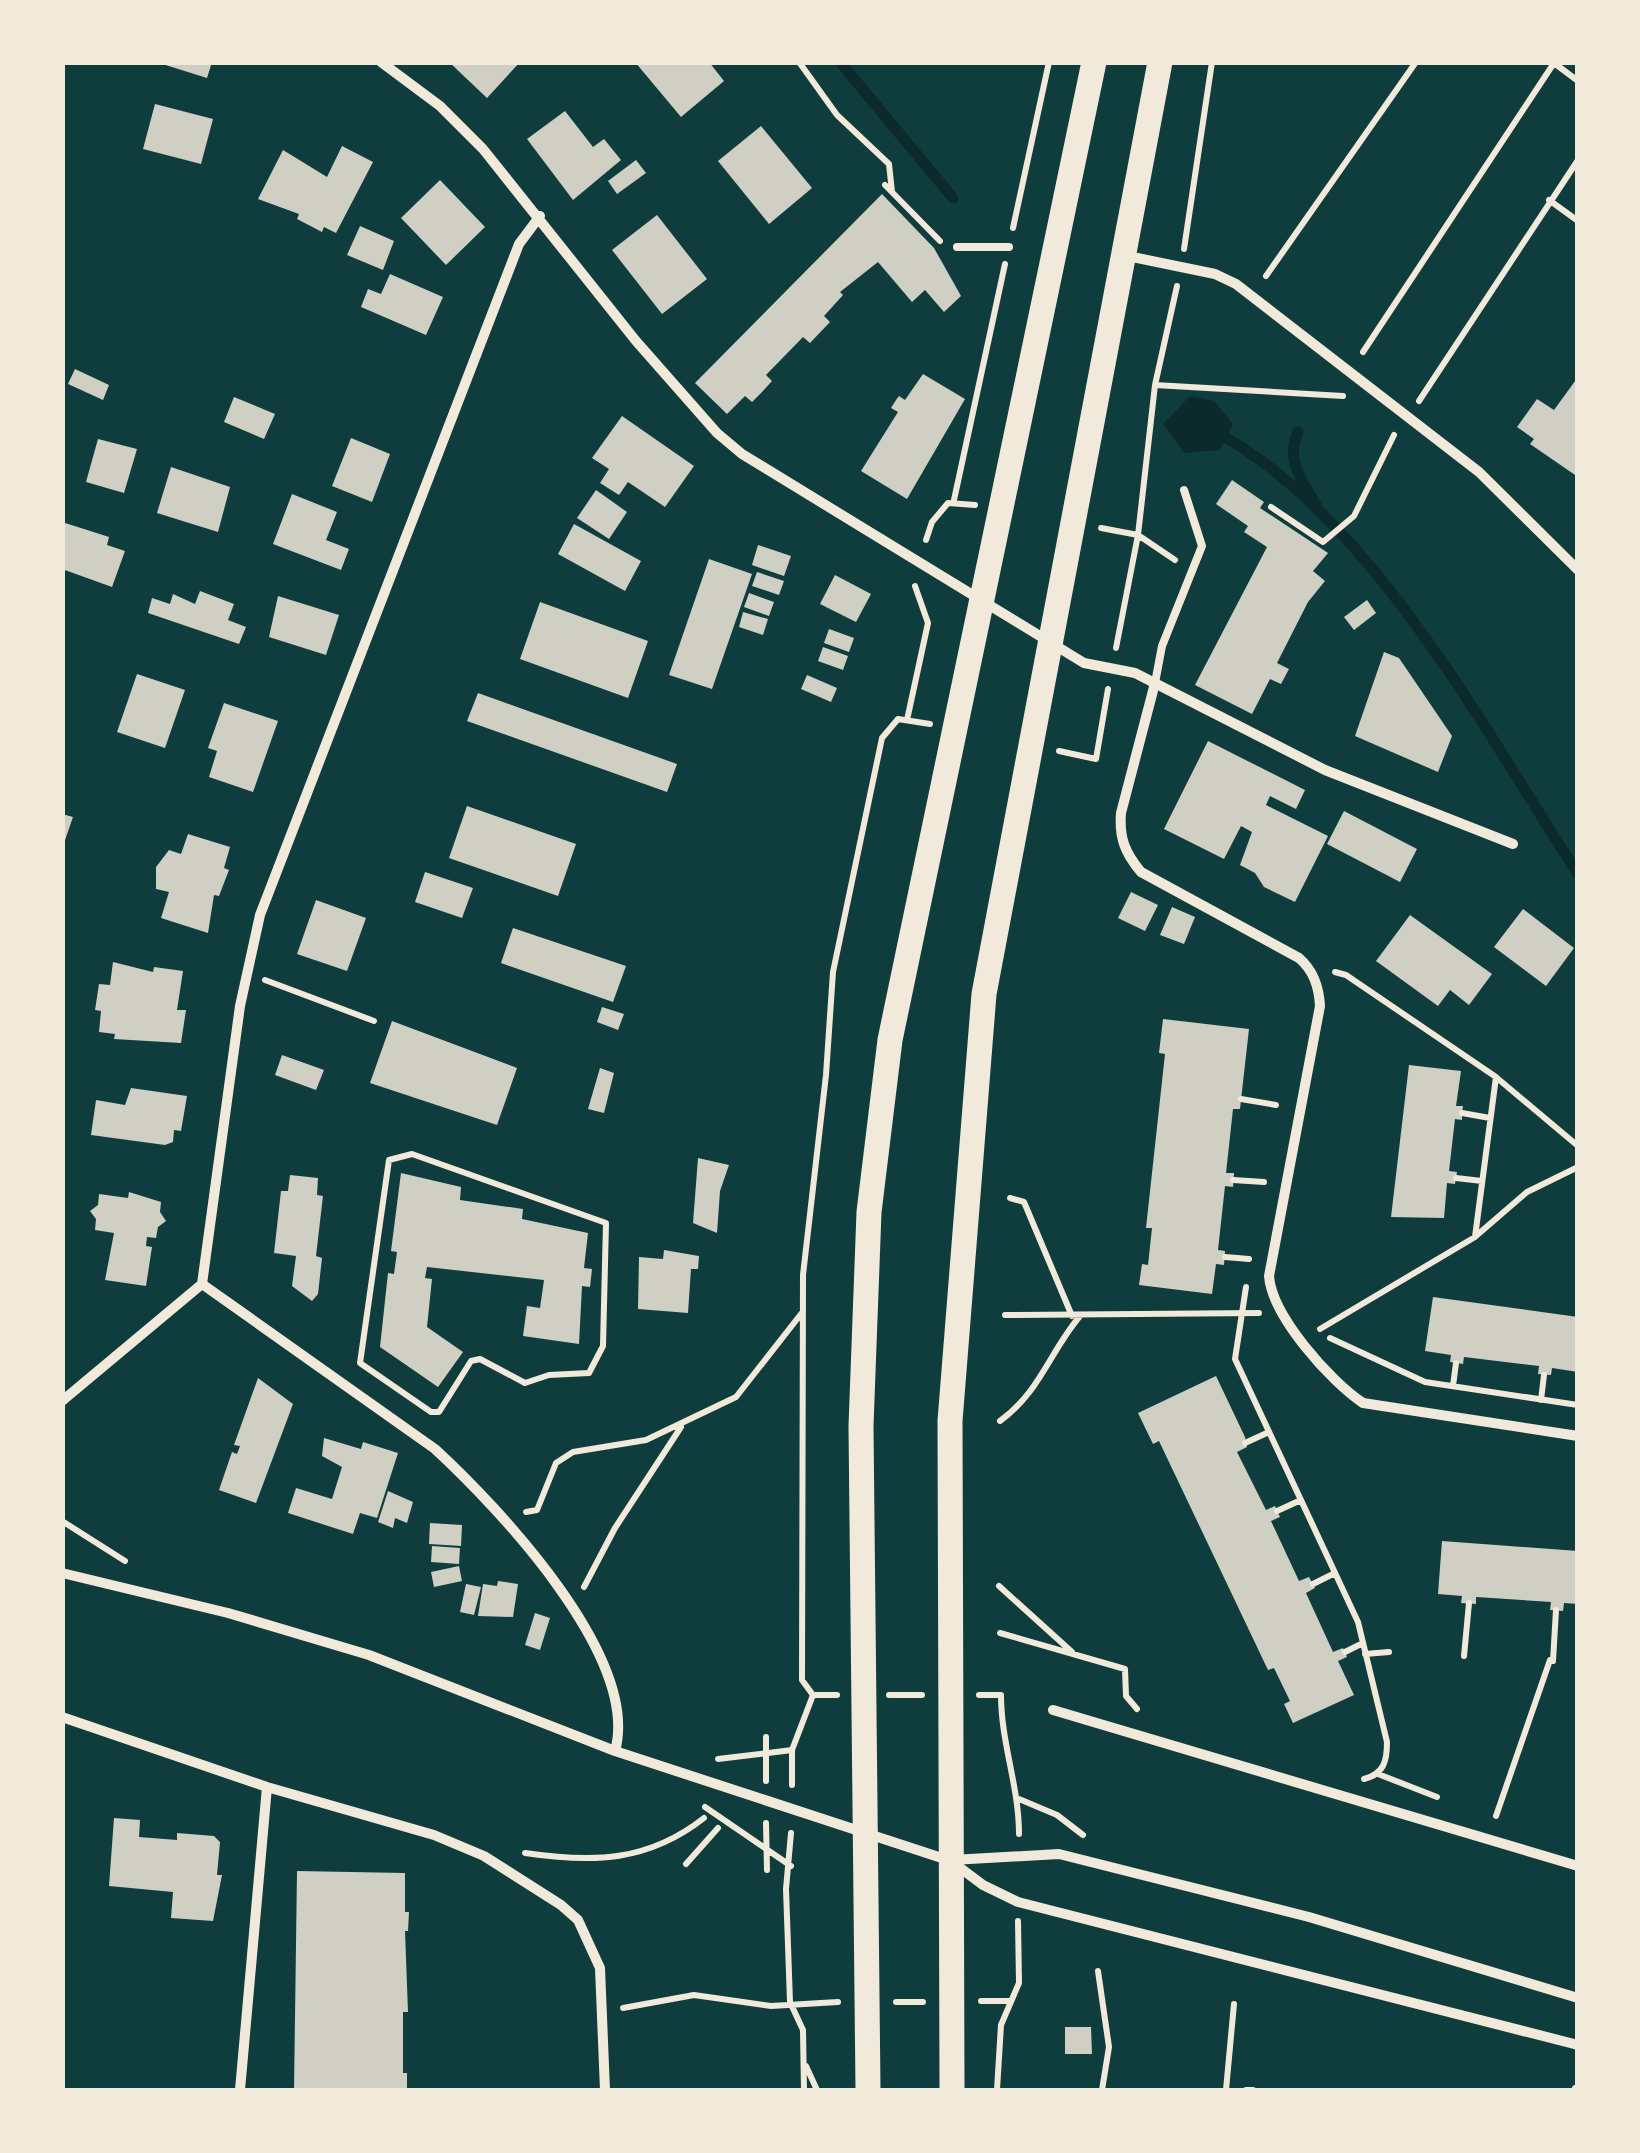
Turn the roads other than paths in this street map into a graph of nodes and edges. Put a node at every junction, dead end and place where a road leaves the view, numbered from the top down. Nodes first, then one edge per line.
1 (381, 62) edge
2 (1094, 62) edge
3 (1160, 62) edge
4 (540, 216) junction
5 (957, 247) road end
6 (1009, 247) road end
7 (1122, 255) junction
8 (1184, 490) dead end
9 (1578, 570) edge
10 (982, 600) junction
11 (1048, 640) junction
12 (1154, 682) junction
13 (1513, 844) dead end
14 (202, 1284) junction
15 (62, 1402) edge
16 (1578, 1436) edge
17 (62, 1573) edge
18 (1054, 1710) dead end
19 (62, 1717) edge
20 (614, 1751) junction
21 (267, 1787) junction
22 (866, 1832) junction
23 (951, 1860) junction
24 (1578, 1866) edge
25 (1578, 1998) edge
26 (1578, 2045) edge
27 (240, 2090) edge
28 (604, 2090) edge
29 (868, 2090) edge
30 (952, 2090) edge

1 - 4 street
2 - 10 main road
3 - 7 main road
4 - 10 street
4 - 14 street
5 - 6 lane
7 - 9 street
7 - 11 main road
8 - 12 lane
10 - 11 street
10 - 22 main road
11 - 12 street
11 - 23 main road
12 - 13 street
12 - 16 street
14 - 15 street
14 - 20 street
17 - 20 street
18 - 24 street
19 - 21 street
20 - 22 street
21 - 27 street
21 - 28 street
22 - 23 street
22 - 29 main road
23 - 25 street
23 - 26 street
23 - 30 main road

